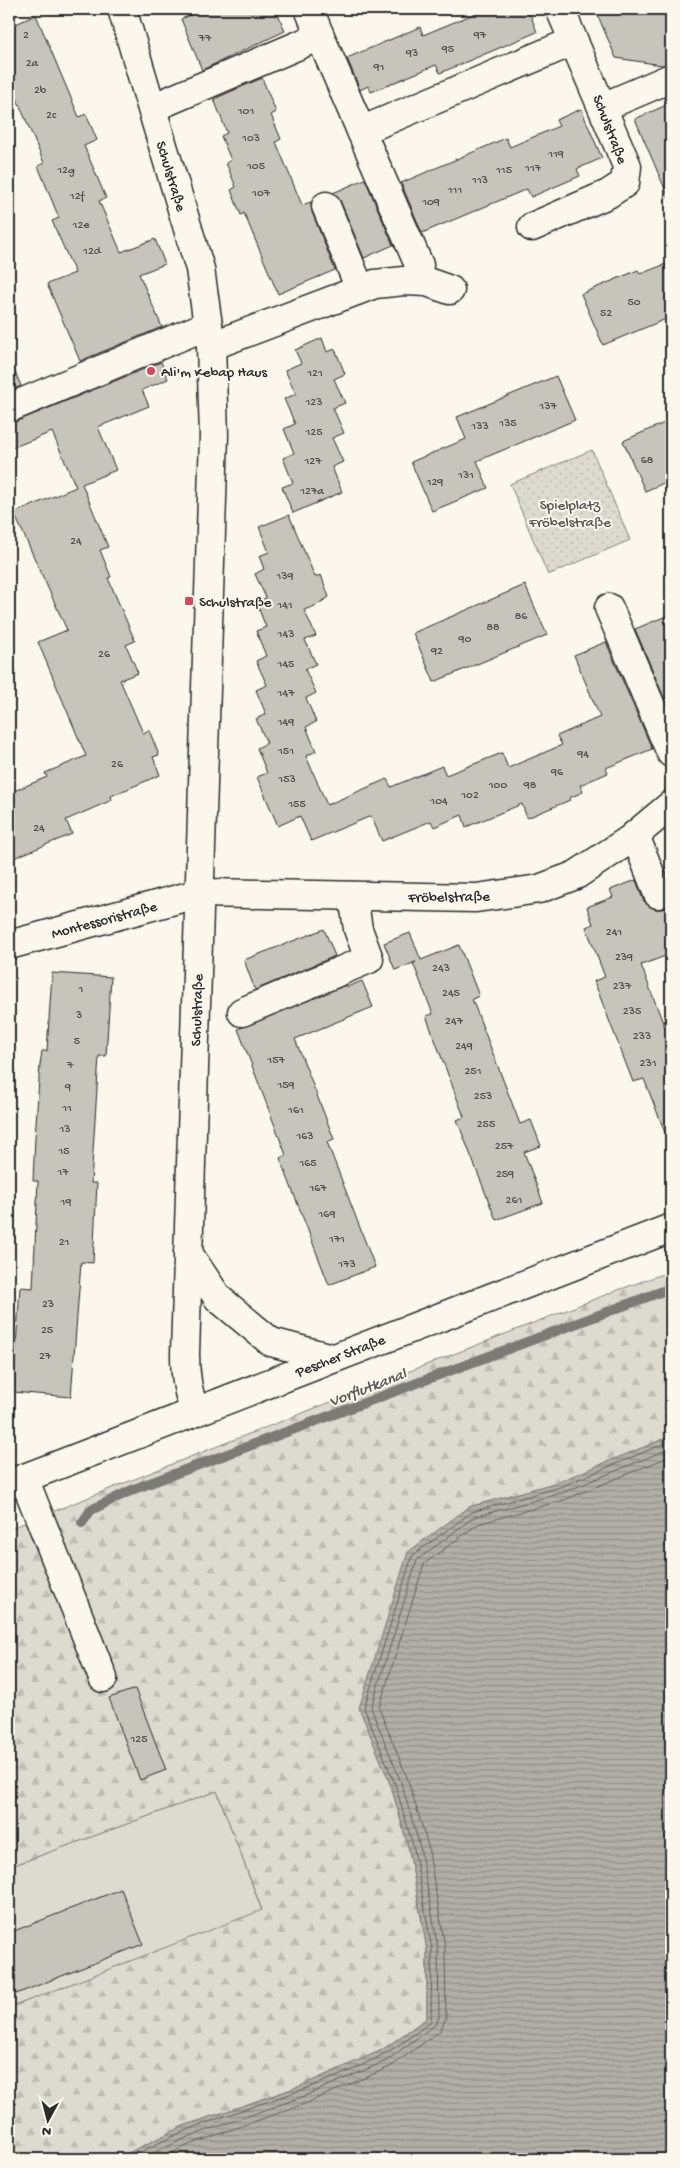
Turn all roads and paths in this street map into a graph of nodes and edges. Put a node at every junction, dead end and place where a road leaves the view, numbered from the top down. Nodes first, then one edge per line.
1 (122, 9) edge
2 (309, 9) edge
3 (560, 9) edge
4 (320, 36) junction
5 (574, 41) junction
6 (671, 78) edge
7 (603, 107) junction
8 (152, 108) junction
9 (361, 131) junction
10 (326, 206) dead end
11 (532, 227) dead end
12 (419, 264) dead end
13 (360, 290) junction
14 (450, 290) dead end
15 (209, 336) junction
16 (9, 408) edge
17 (609, 608) dead end
18 (671, 753) edge
19 (671, 805) edge
20 (635, 835) junction
21 (200, 893) junction
22 (658, 894) dead end
23 (353, 896) junction
24 (9, 945) edge
25 (242, 1012) dead end
26 (671, 1228) edge
27 (188, 1254) junction
28 (332, 1358) junction
29 (195, 1411) junction
30 (16, 1481) edge
31 (103, 1678) dead end

1 - 8 street, Schulstraße
2 - 4 street
3 - 5 street, Schulstraße
4 - 8 street
4 - 9 street
5 - 7 street, Schulstraße
5 - 9 street
6 - 7 street
7 - 11 street, Schulstraße
8 - 15 street, Schulstraße
9 - 12 street
10 - 13 street
13 - 14 street
13 - 15 street
15 - 16 street
15 - 21 street, Schulstraße
17 - 18 street
19 - 20 street, Fröbelstraße
20 - 22 street
20 - 23 street, Fröbelstraße
21 - 23 street, Fröbelstraße
21 - 24 street, Montessoristraße
21 - 27 street, Schulstraße
23 - 25 street
26 - 28 street, Pescher Straße
27 - 28 street
27 - 29 street, Schulstraße
28 - 29 street, Pescher Straße
29 - 30 street, Pescher Straße
30 - 31 street

